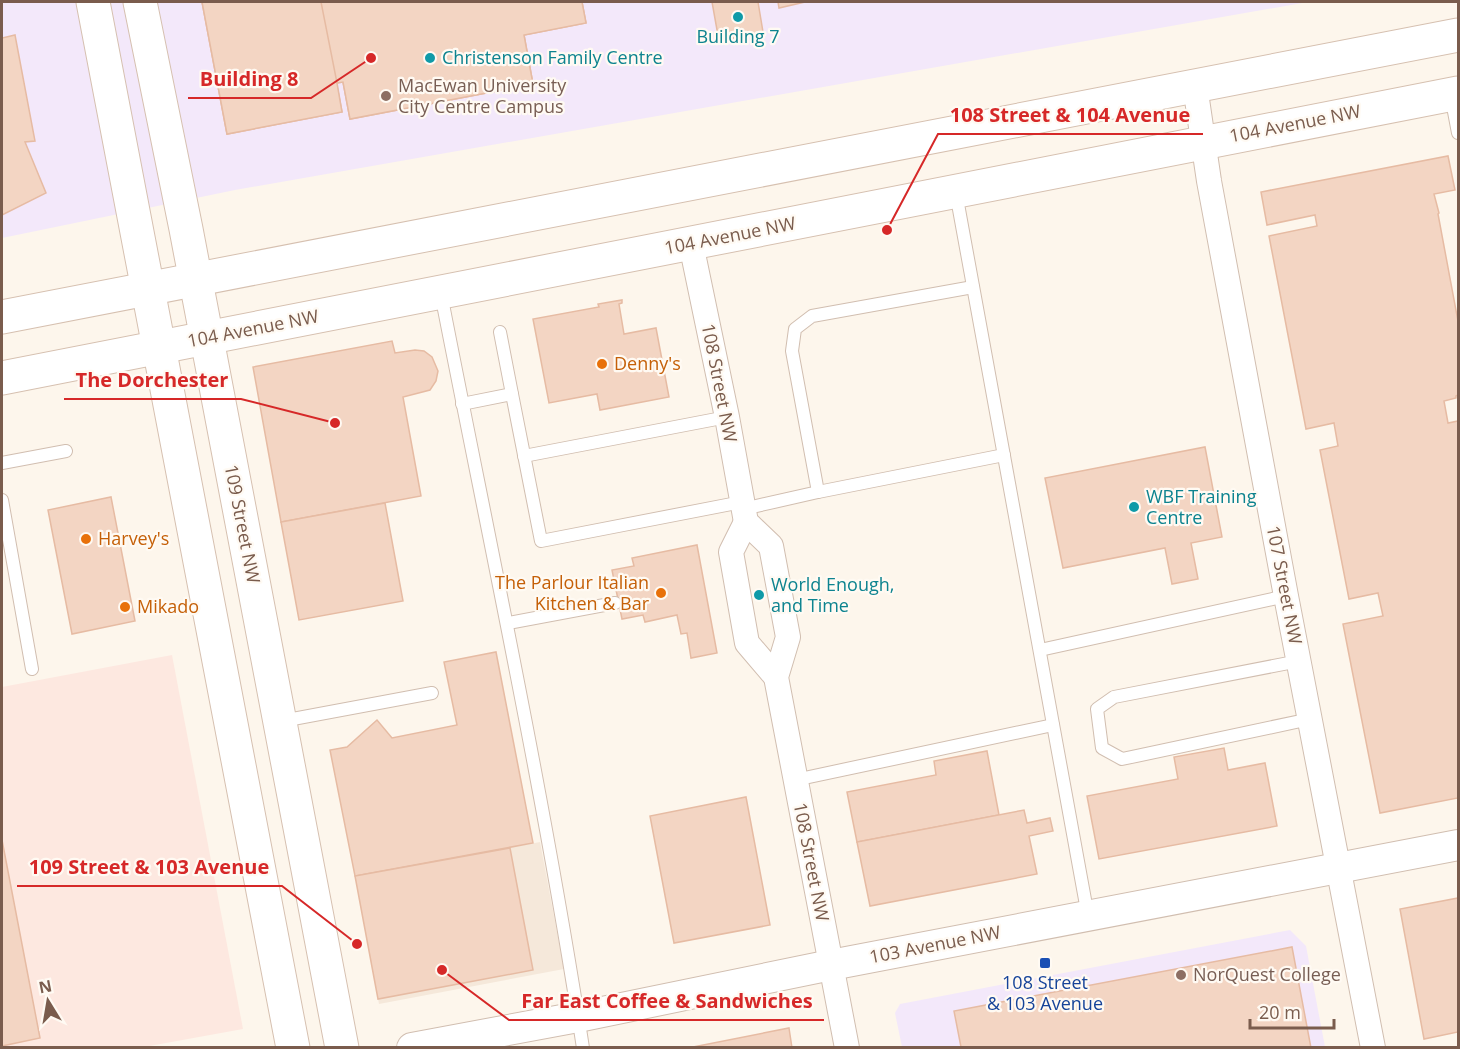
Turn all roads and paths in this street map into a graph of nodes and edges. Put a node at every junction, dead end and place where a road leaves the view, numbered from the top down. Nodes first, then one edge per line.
1 (93, 2) edge
2 (140, 2) edge
3 (1458, 35) edge
4 (1195, 86) junction
5 (1455, 94) edge
6 (1458, 133) edge
7 (1203, 142) junction
8 (956, 192) junction
9 (691, 243) junction
10 (195, 279) junction
11 (973, 287) junction
12 (147, 289) junction
13 (441, 293) junction
14 (2, 317) edge
15 (500, 332) dead end
16 (206, 339) junction
17 (159, 348) junction
18 (2, 378) edge
19 (512, 394) junction
20 (462, 404) junction
21 (727, 417) junction
22 (66, 451) dead end
23 (1004, 455) junction
24 (524, 456) junction
25 (2, 463) edge
26 (818, 492) junction
27 (2, 500) edge
28 (744, 511) junction
29 (1286, 596) junction
30 (615, 603) dead end
31 (508, 623) junction
32 (1040, 650) junction
33 (1299, 661) junction
34 (32, 669) dead end
35 (776, 677) junction
36 (432, 693) dead end
37 (1310, 719) junction
38 (281, 721) junction
39 (1053, 725) junction
40 (795, 780) junction
41 (1458, 845) edge
42 (1339, 868) junction
43 (1088, 917) junction
44 (831, 965) junction
45 (578, 1017) junction
46 (293, 1047) edge
47 (342, 1047) edge
48 (412, 1047) edge
49 (583, 1047) edge
50 (847, 1047) edge
51 (1374, 1047) edge

1 - 12 main road
2 - 10 main road, 109 Street NW
3 - 4 main road
4 - 7 street, 107 Street NW
4 - 10 main road
5 - 6 lane
5 - 7 main road, 104 Avenue NW
7 - 8 main road, 104 Avenue NW
7 - 29 street, 107 Street NW
8 - 9 main road, 104 Avenue NW
8 - 11 lane
9 - 13 main road, 104 Avenue NW
9 - 21 street, 108 Street NW
10 - 12 main road
10 - 16 main road, 109 Street NW
11 - 23 lane
11 - 26 lane
12 - 14 main road
12 - 17 main road
13 - 16 main road, 104 Avenue NW
13 - 20 lane
15 - 19 lane
16 - 17 main road, 104 Avenue NW
16 - 38 main road, 109 Street NW
17 - 18 main road, 104 Avenue NW
17 - 46 main road
19 - 20 lane
19 - 24 lane
20 - 31 lane
21 - 24 lane
21 - 28 street, 108 Street NW
22 - 25 lane
23 - 26 lane
23 - 32 lane
24 - 28 lane
26 - 28 lane
27 - 34 lane
28 - 35 street, 108 Street NW
28 - 35 street
29 - 32 lane
29 - 33 street, 107 Street NW
30 - 31 lane
31 - 45 lane
32 - 39 lane
33 - 37 street, 107 Street NW
33 - 37 lane
35 - 40 street, 108 Street NW
36 - 38 lane
37 - 42 street, 107 Street NW
38 - 47 main road, 109 Street NW
39 - 40 lane
39 - 43 lane
40 - 44 street, 108 Street NW
41 - 42 street, 103 Avenue NW
42 - 43 street, 103 Avenue NW
42 - 51 street, 107 Street NW
43 - 44 street, 103 Avenue NW
44 - 45 street, 103 Avenue NW
44 - 50 street, 108 Street NW
45 - 48 street, 103 Avenue NW
45 - 49 lane

